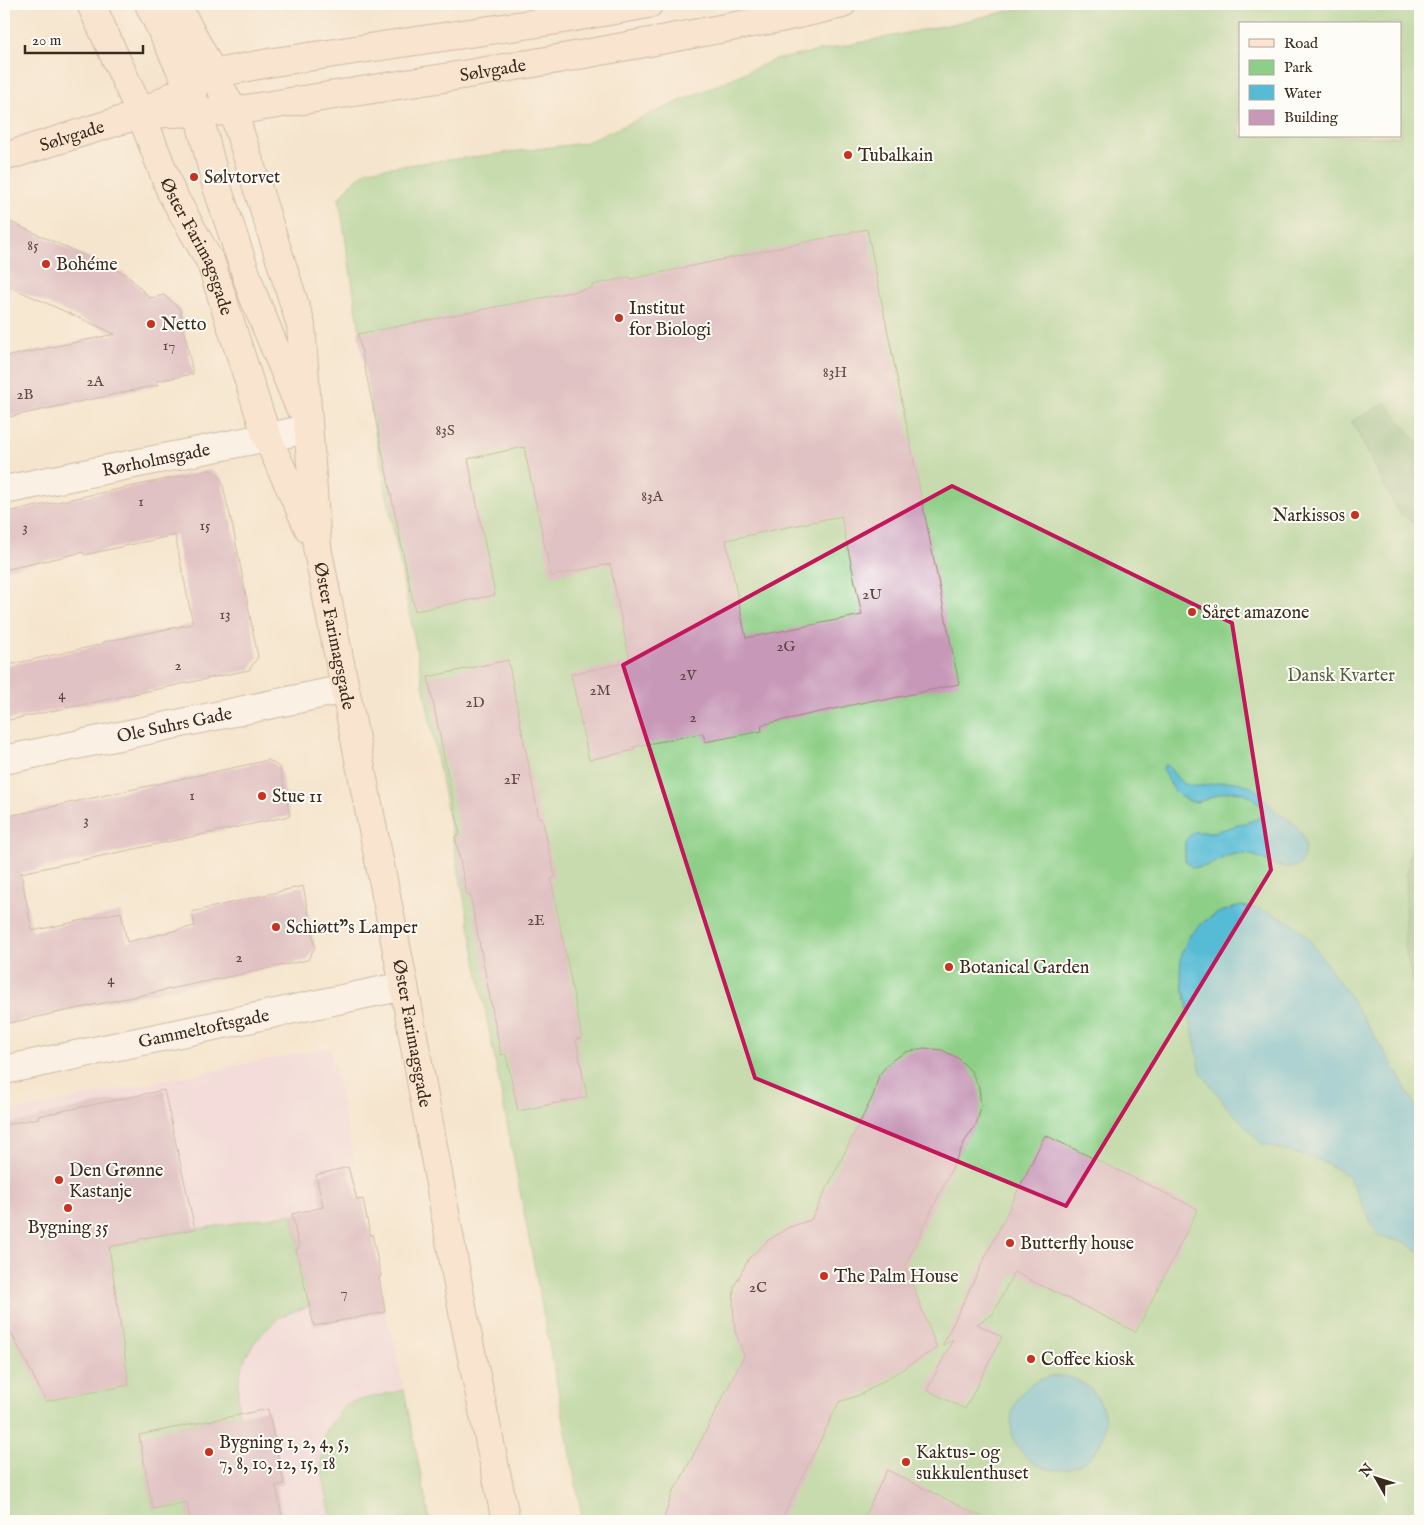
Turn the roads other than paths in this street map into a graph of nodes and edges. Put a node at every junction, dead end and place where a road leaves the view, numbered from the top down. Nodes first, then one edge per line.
1 (91, 4) edge
2 (148, 4) edge
3 (176, 4) edge
4 (649, 4) edge
5 (842, 4) edge
6 (212, 74) junction
7 (188, 87) junction
8 (233, 111) junction
9 (198, 112) junction
10 (141, 114) junction
11 (4, 157) edge
12 (308, 428) junction
13 (267, 437) junction
14 (4, 490) edge
15 (317, 546) junction
16 (345, 689) junction
17 (4, 760) edge
18 (404, 986) junction
19 (4, 1070) edge
20 (506, 1521) edge

1 - 10 street, Øster Farimagsgade
2 - 7 street
3 - 6 street, Øster Farimagsgade
4 - 6 street, Sølvgade
5 - 8 street, Sølvgade
6 - 7 street, Sølvgade
6 - 8 street, Øster Farimagsgade
7 - 9 street
7 - 10 street, Sølvgade
8 - 9 street, Sølvgade
8 - 12 street, Øster Farimagsgade
9 - 10 street, Sølvgade
9 - 12 street
10 - 11 street, Sølvgade
10 - 13 street, Øster Farimagsgade
12 - 13 street, Rørholmsgade
12 - 15 street, Øster Farimagsgade
13 - 14 street, Rørholmsgade
13 - 15 street, Øster Farimagsgade
15 - 16 street, Øster Farimagsgade
16 - 17 street, Ole Suhrs Gade
16 - 18 street, Øster Farimagsgade
18 - 19 street, Gammeltoftsgade
18 - 20 street, Øster Farimagsgade

